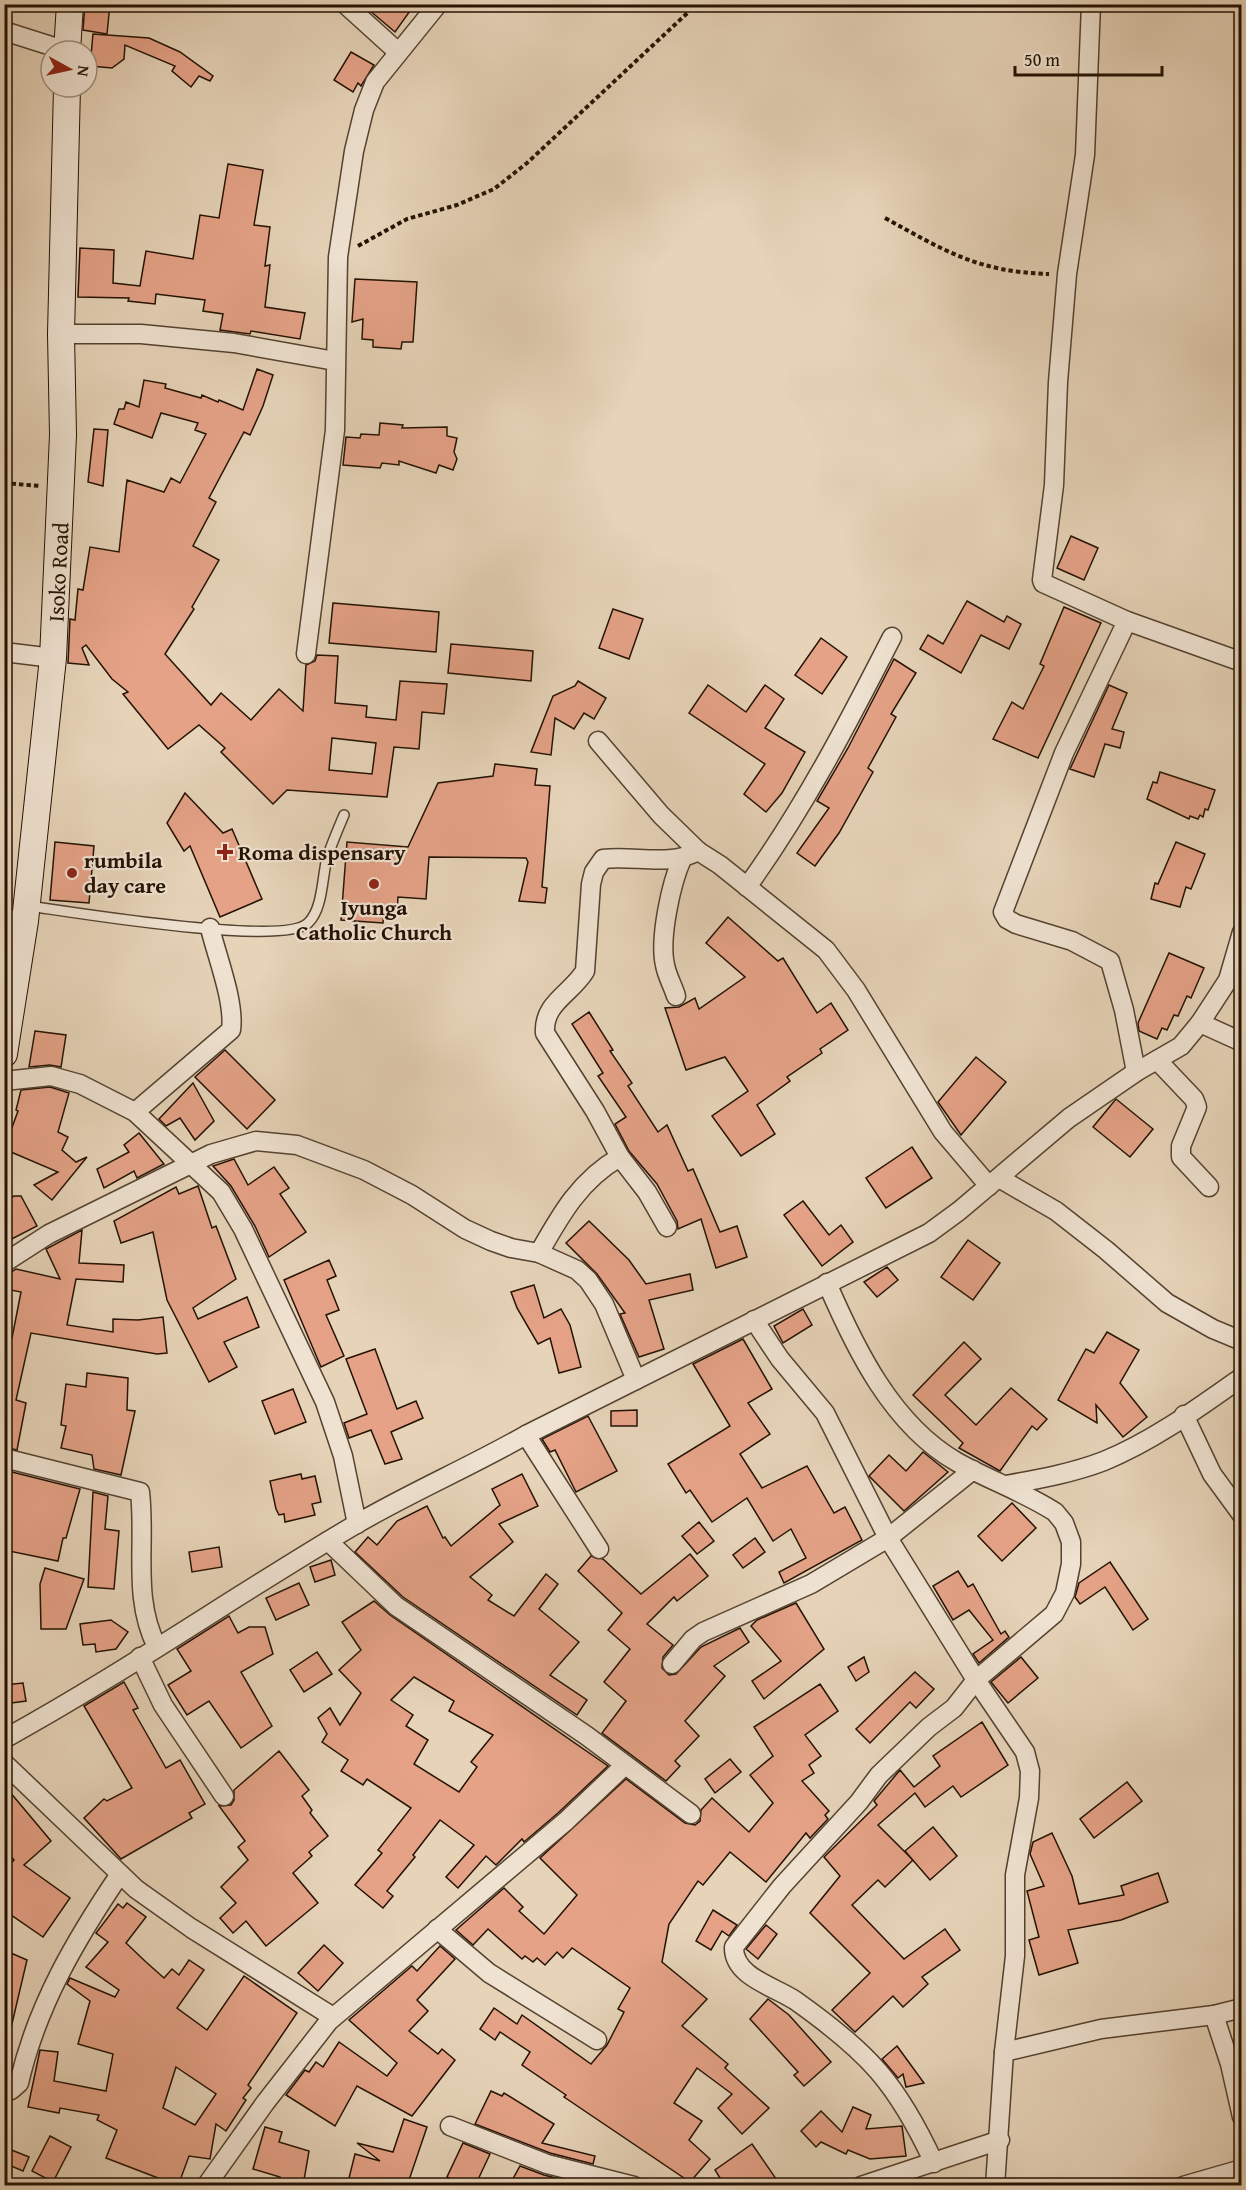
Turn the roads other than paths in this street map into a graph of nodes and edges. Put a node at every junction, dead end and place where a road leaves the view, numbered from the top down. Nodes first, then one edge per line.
1 (70, 4) edge
2 (345, 4) edge
3 (438, 4) edge
4 (1091, 4) edge
5 (4, 32) edge
6 (68, 39) edge
7 (39, 43) edge
8 (398, 52) junction
9 (67, 99) edge
10 (61, 334) junction
11 (335, 361) junction
12 (1126, 621) junction
13 (892, 637) dead end
14 (4, 652) edge
15 (306, 654) dead end
16 (53, 658) junction
17 (1242, 662) edge
18 (598, 741) dead end
19 (344, 815) dead end
20 (690, 855) junction
21 (747, 887) junction
22 (19, 915) edge
23 (210, 928) junction
24 (1242, 932) edge
25 (676, 996) dead end
26 (1200, 1023) junction
27 (1242, 1042) edge
28 (4, 1054) edge
29 (1157, 1060) junction
30 (1136, 1072) junction
31 (4, 1081) edge
32 (135, 1112) junction
33 (620, 1157) junction
34 (191, 1162) junction
35 (994, 1182) junction
36 (1209, 1187) dead end
37 (667, 1227) dead end
38 (538, 1253) junction
39 (4, 1263) edge
40 (827, 1282) junction
41 (754, 1320) junction
42 (1242, 1341) edge
43 (1242, 1377) edge
44 (636, 1380) junction
45 (1184, 1415) junction
46 (526, 1435) junction
47 (4, 1458) edge
48 (973, 1470) junction
49 (1006, 1485) junction
50 (1242, 1515) edge
51 (357, 1524) junction
52 (888, 1538) junction
53 (328, 1541) junction
54 (600, 1549) dead end
55 (157, 1647) junction
56 (140, 1657) junction
57 (672, 1664) dead end
58 (976, 1680) junction
59 (4, 1738) edge
60 (4, 1763) edge
61 (625, 1765) junction
62 (224, 1796) dead end
63 (691, 1814) dead end
64 (120, 1874) junction
65 (437, 1929) junction
66 (1242, 2008) edge
67 (1214, 2015) junction
68 (333, 2017) junction
69 (597, 2040) dead end
70 (1004, 2052) junction
71 (11, 2090) dead end
72 (1242, 2117) edge
73 (450, 2126) dead end
74 (1000, 2140) junction
75 (934, 2163) junction
76 (1242, 2169) edge
77 (206, 2186) edge
78 (634, 2186) edge
79 (861, 2186) edge
80 (995, 2186) edge
81 (1183, 2186) edge

1 - 6 street
2 - 8 street
3 - 8 street
4 - 12 street
5 - 7 street
8 - 11 street
9 - 10 street, Isoko Road
10 - 11 street
10 - 16 street, Isoko Road
11 - 15 street
12 - 17 street
12 - 30 street
13 - 21 street
14 - 16 street
16 - 22 street, Isoko Road
18 - 20 street
19 - 23 lane
20 - 21 street
20 - 25 street
20 - 33 street
21 - 35 street
22 - 23 lane
22 - 28 street, Isoko Road
23 - 32 street
24 - 26 street
26 - 27 street
26 - 29 street
29 - 30 street
29 - 36 street
30 - 35 street
31 - 32 street
32 - 34 street
33 - 37 street
33 - 38 street
34 - 38 street
34 - 39 street
34 - 51 street
35 - 40 street
35 - 42 street
38 - 44 street
40 - 41 street
40 - 48 street
41 - 44 street
41 - 52 street
43 - 45 street
44 - 46 street
45 - 49 street
45 - 50 street
46 - 51 street
46 - 54 street
47 - 55 street
48 - 49 street
48 - 52 street
49 - 58 street
51 - 53 street
52 - 57 street
52 - 58 street
53 - 55 street
53 - 61 street
55 - 56 street
56 - 59 street
56 - 62 street
58 - 70 street
58 - 75 street
60 - 64 street
61 - 63 street
61 - 65 street
64 - 68 street
64 - 71 street
65 - 68 street
65 - 69 street
66 - 67 street
67 - 70 street
67 - 72 street
68 - 77 street
70 - 74 street
73 - 78 street
74 - 75 street
74 - 80 street
75 - 79 street
76 - 81 street

